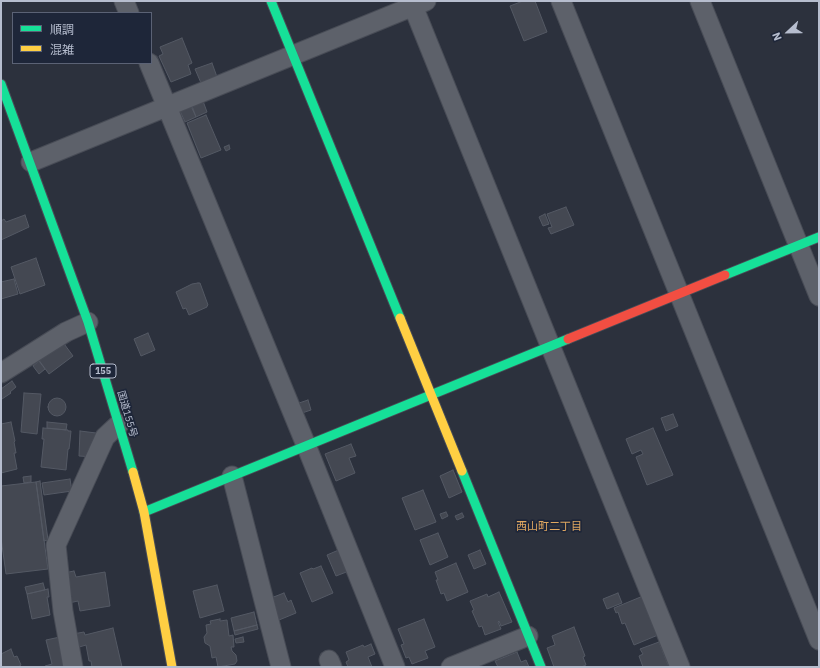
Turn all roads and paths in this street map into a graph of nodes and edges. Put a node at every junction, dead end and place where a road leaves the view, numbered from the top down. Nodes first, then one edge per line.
1 (124, 1) edge
2 (271, 1) edge
3 (561, 1) edge
4 (700, 1) edge
5 (417, 3) edge
6 (129, 12) edge
7 (293, 56) junction
8 (149, 64) edge
9 (1, 84) edge
10 (167, 106) junction
11 (31, 162) junction
12 (819, 237) edge
13 (798, 245) junction
14 (679, 293) junction
15 (819, 296) edge
16 (88, 322) junction
17 (550, 346) junction
18 (1, 373) edge
19 (431, 395) junction
20 (119, 424) junction
21 (306, 445) junction
22 (232, 476) junction
23 (144, 512) junction
24 (528, 636) junction
25 (819, 640) edge
26 (74, 667) edge
27 (172, 667) edge
28 (281, 667) edge
29 (395, 667) edge
30 (451, 667) edge
31 (541, 667) edge
32 (680, 667) edge

1 - 6 street
2 - 7 main road
3 - 14 street
4 - 13 street
5 - 7 street
5 - 17 street
7 - 10 street
7 - 19 main road
8 - 10 street
9 - 11 main road, 国道155号 / 155
10 - 11 street
10 - 21 street
11 - 16 main road, 国道155号 / 155
12 - 13 main road
13 - 14 main road
13 - 15 street
14 - 17 main road
14 - 25 street
16 - 18 street
16 - 20 main road, 国道155号 / 155
17 - 19 main road
17 - 32 street
19 - 21 main road
19 - 24 main road
20 - 23 main road, 国道155号 / 155
20 - 26 street
21 - 22 main road
21 - 29 street
22 - 23 main road
22 - 28 street
23 - 27 main road, 国道155号 / 155
24 - 30 street
24 - 31 main road

